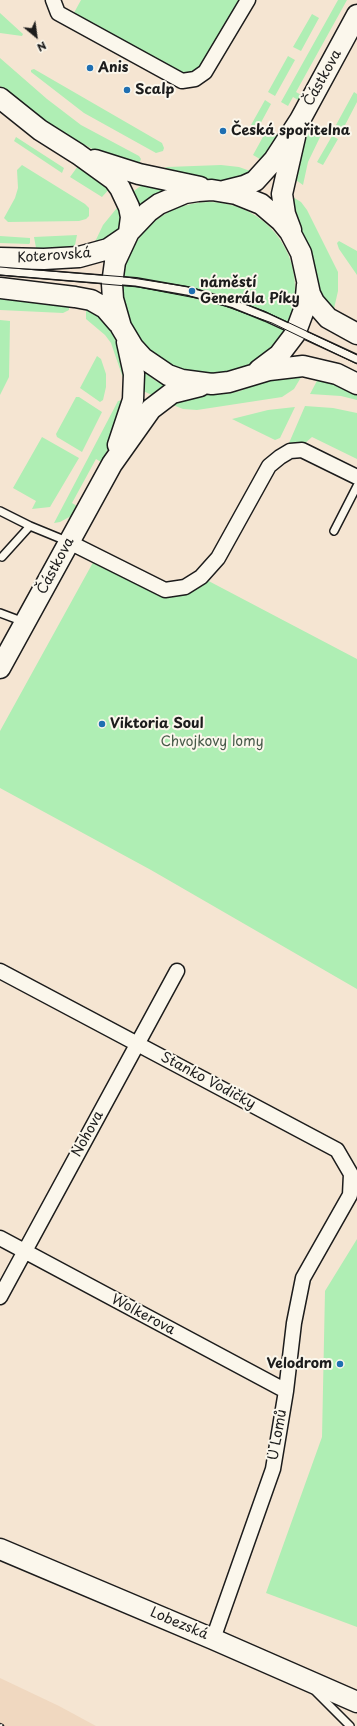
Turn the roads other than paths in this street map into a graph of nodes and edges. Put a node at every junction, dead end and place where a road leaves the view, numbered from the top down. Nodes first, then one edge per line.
1 (53, 0) edge
2 (248, 0) edge
3 (357, 15) edge
4 (0, 98) edge
5 (300, 120) junction
6 (78, 154) junction
7 (218, 190) junction
8 (128, 234) junction
9 (296, 243) junction
10 (0, 258) edge
11 (0, 271) edge
12 (306, 275) junction
13 (112, 280) junction
14 (0, 288) edge
15 (296, 330) junction
16 (122, 331) junction
17 (357, 334) edge
18 (357, 359) edge
19 (245, 377) junction
20 (212, 384) junction
21 (357, 384) edge
22 (112, 464) junction
23 (357, 477) edge
24 (357, 486) edge
25 (0, 511) edge
26 (30, 526) junction
27 (334, 531) dead end
28 (69, 542) junction
29 (2, 557) dead end
30 (0, 613) edge
31 (25, 623) junction
32 (0, 668) edge
33 (0, 971) edge
34 (177, 971) dead end
35 (138, 1043) junction
36 (330, 1229) joint
37 (0, 1238) edge
38 (25, 1251) junction
39 (0, 1297) edge
40 (286, 1391) junction
41 (0, 1549) edge
42 (213, 1639) junction
43 (303, 1679) junction
44 (357, 1702) edge
45 (350, 1726) edge

1 - 2 street
3 - 5 street, Částkova
4 - 6 street
5 - 7 street, Částkova
5 - 9 street, Částkova
6 - 7 street
6 - 8 street
7 - 8 street, Koterovská
7 - 9 street, Koterovská
8 - 10 street, Koterovská
8 - 13 street, Koterovská
9 - 12 street, Koterovská
11 - 13 lane, Koterovská
12 - 15 street, Koterovská
12 - 17 street, Koterovská
13 - 15 lane, Koterovská
13 - 16 street, Koterovská
14 - 16 street, Koterovská
15 - 18 lane, Koterovská
15 - 19 street, Koterovská
16 - 20 street, Koterovská
16 - 22 street, Částkova
19 - 20 street, Koterovská
19 - 21 street, Koterovská
20 - 22 street, Částkova
22 - 28 street, Částkova
23 - 28 street
24 - 27 lane
25 - 26 lane
26 - 28 lane
26 - 29 lane
28 - 31 street, Částkova
30 - 31 lane
31 - 32 street, Částkova
33 - 35 street, Stanko Vodičky
34 - 35 street, Nohova
35 - 36 street, Stanko Vodičky
35 - 38 street, Nohova
36 - 40 street, U Lomů
37 - 38 street, Wolkerova
38 - 39 street, Nohova
38 - 40 street, Wolkerova
40 - 42 street, U Lomů
41 - 42 street, Lobezská
42 - 43 street, Lobezská
43 - 44 street, Lobezská
43 - 45 lane

